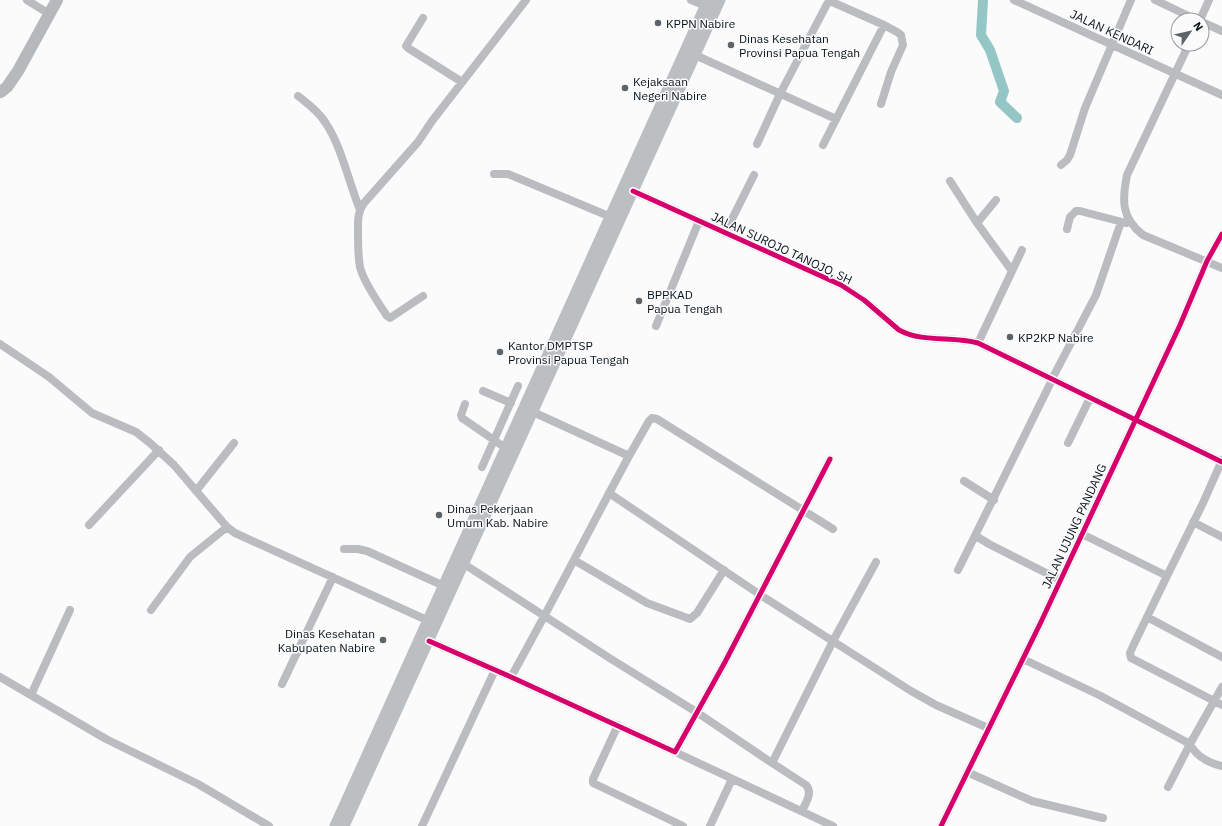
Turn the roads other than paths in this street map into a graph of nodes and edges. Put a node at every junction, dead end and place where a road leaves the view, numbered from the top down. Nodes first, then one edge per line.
1 (27, 0) edge
2 (57, 0) edge
3 (526, 0) edge
4 (691, 0) edge
5 (720, 0) edge
6 (1014, 0) edge
7 (1131, 0) edge
8 (1155, 0) edge
9 (1209, 0) edge
10 (827, 1) edge
11 (707, 3) edge
12 (45, 5) edge
13 (1180, 12) edge
14 (1204, 12) edge
15 (423, 18) dead end
16 (884, 25) junction
17 (1210, 25) edge
18 (1222, 31) edge
19 (1113, 46) junction
20 (1185, 52) edge
21 (695, 55) junction
22 (1175, 74) junction
23 (462, 82) junction
24 (0, 92) edge
25 (780, 94) junction
26 (1222, 95) edge
27 (298, 96) dead end
28 (669, 100) junction
29 (881, 104) dead end
30 (836, 119) junction
31 (757, 144) dead end
32 (823, 145) dead end
33 (1061, 165) dead end
34 (494, 174) dead end
35 (754, 176) dead end
36 (950, 181) dead end
37 (634, 191) junction
38 (996, 200) dead end
39 (360, 210) junction
40 (611, 217) junction
41 (699, 221) junction
42 (1121, 222) junction
43 (977, 223) junction
44 (1131, 223) junction
45 (1067, 229) dead end
46 (725, 233) junction
47 (1222, 234) edge
48 (602, 249) junction
49 (1022, 250) dead end
50 (1207, 261) junction
51 (1222, 268) edge
52 (1012, 272) junction
53 (423, 296) dead end
54 (656, 326) dead end
55 (978, 343) junction
56 (0, 344) edge
57 (1052, 379) junction
58 (518, 386) dead end
59 (483, 391) dead end
60 (1090, 398) junction
61 (510, 403) junction
62 (464, 404) dead end
63 (533, 412) junction
64 (1136, 420) junction
65 (494, 441) junction
66 (234, 443) dead end
67 (1068, 443) dead end
68 (159, 450) junction
69 (510, 451) junction
70 (629, 456) junction
71 (830, 459) dead end
72 (1222, 461) edge
73 (482, 467) dead end
74 (964, 481) dead end
75 (196, 491) junction
76 (609, 493) junction
77 (994, 500) junction
78 (802, 510) junction
79 (1194, 522) junction
80 (89, 525) dead end
81 (227, 527) junction
82 (833, 529) dead end
83 (1082, 534) junction
84 (976, 536) junction
85 (1222, 537) edge
86 (344, 549) dead end
87 (574, 560) junction
88 (876, 562) dead end
89 (464, 564) junction
90 (724, 570) junction
91 (958, 570) dead end
92 (1167, 576) junction
93 (333, 577) junction
94 (1060, 580) junction
95 (444, 586) junction
96 (760, 594) junction
97 (70, 610) dead end
98 (151, 610) dead end
99 (545, 616) junction
100 (1147, 617) junction
101 (429, 620) junction
102 (429, 641) junction
103 (833, 641) junction
104 (1222, 656) edge
105 (1023, 659) junction
106 (495, 670) junction
107 (511, 676) junction
108 (0, 677) edge
109 (282, 684) dead end
110 (1222, 687) edge
111 (31, 695) junction
112 (1218, 703) edge
113 (698, 713) junction
114 (618, 725) junction
115 (988, 728) junction
116 (1190, 744) junction
117 (675, 752) junction
118 (772, 763) junction
119 (1222, 766) edge
120 (967, 772) junction
121 (732, 779) junction
122 (1168, 787) dead end
123 (802, 811) junction
124 (1103, 818) dead end
125 (269, 826) edge
126 (335, 826) edge
127 (344, 826) edge
128 (422, 826) edge
129 (683, 826) edge
130 (710, 826) edge
131 (833, 826) edge
132 (941, 826) edge

1 - 12 street
2 - 24 highway
3 - 23 street
4 - 11 street
5 - 21 main road
6 - 19 street, JALAN KENDARI
7 - 19 street
8 - 13 street
9 - 14 street
10 - 16 street
10 - 25 street
11 - 28 main road
12 - 24 highway
15 - 23 street
16 - 29 street
16 - 30 street
17 - 18 street
19 - 22 street, JALAN KENDARI
19 - 33 street
20 - 22 street
21 - 25 street
21 - 28 main road
22 - 26 street, JALAN KENDARI
22 - 44 street
23 - 39 street
25 - 30 street
25 - 31 street
27 - 39 street
28 - 37 main road
28 - 40 main road
30 - 32 street
34 - 40 street
35 - 46 street
36 - 43 street
37 - 41 street, JALAN SUROJO TANOJO, SH
37 - 48 main road
38 - 43 street
39 - 53 street
40 - 48 main road
41 - 46 street, JALAN SUROJO TANOJO, SH
41 - 54 street
42 - 44 street
42 - 45 street
42 - 57 street
43 - 52 street
44 - 50 street
46 - 55 street, JALAN SUROJO TANOJO, SH
47 - 50 street, JALAN UJUNG PANDANG
48 - 63 main road
48 - 69 main road
49 - 52 street
50 - 51 street
50 - 64 street, JALAN UJUNG PANDANG
52 - 55 street
55 - 57 street, JALAN SUROJO TANOJO, SH
56 - 68 street
57 - 60 street, JALAN SUROJO TANOJO, SH
57 - 77 street
58 - 61 street
59 - 61 street
60 - 64 street, JALAN SUROJO TANOJO, SH
60 - 67 street
61 - 65 street
62 - 65 street
63 - 69 main road
63 - 70 street
64 - 72 street, JALAN SUROJO TANOJO, SH
64 - 83 street, JALAN UJUNG PANDANG
65 - 69 street
65 - 73 street
66 - 75 street
68 - 75 street
68 - 80 street
69 - 89 main road
69 - 95 main road
70 - 76 street
70 - 78 street
71 - 78 street
72 - 79 street
74 - 77 street
75 - 81 street
76 - 87 street
76 - 90 street
77 - 84 street
78 - 82 street
78 - 96 street
79 - 85 street
79 - 92 street
81 - 93 street
81 - 98 street
83 - 92 street
83 - 94 street, JALAN UJUNG PANDANG
84 - 91 street
84 - 94 street
86 - 95 street
87 - 90 street
87 - 99 street
88 - 103 street
89 - 99 street
89 - 102 main road
90 - 96 street
92 - 100 street
93 - 101 street
93 - 109 street
94 - 105 street, JALAN UJUNG PANDANG
95 - 101 main road
96 - 103 street
96 - 113 street
97 - 111 street
99 - 107 street
99 - 113 street
100 - 104 street
100 - 112 street
101 - 126 main road
102 - 106 street
102 - 127 main road
103 - 115 street
103 - 118 street
105 - 115 street, JALAN UJUNG PANDANG
105 - 116 street
106 - 107 street
106 - 128 street
107 - 114 street
108 - 111 street
110 - 112 street
111 - 125 street
112 - 116 street
113 - 117 street
113 - 118 street
114 - 117 street
114 - 129 street
115 - 120 street, JALAN UJUNG PANDANG
116 - 119 street
116 - 122 street
117 - 121 street
118 - 123 street
120 - 124 street
120 - 132 street, JALAN UJUNG PANDANG
121 - 123 street
121 - 130 street
123 - 131 street

